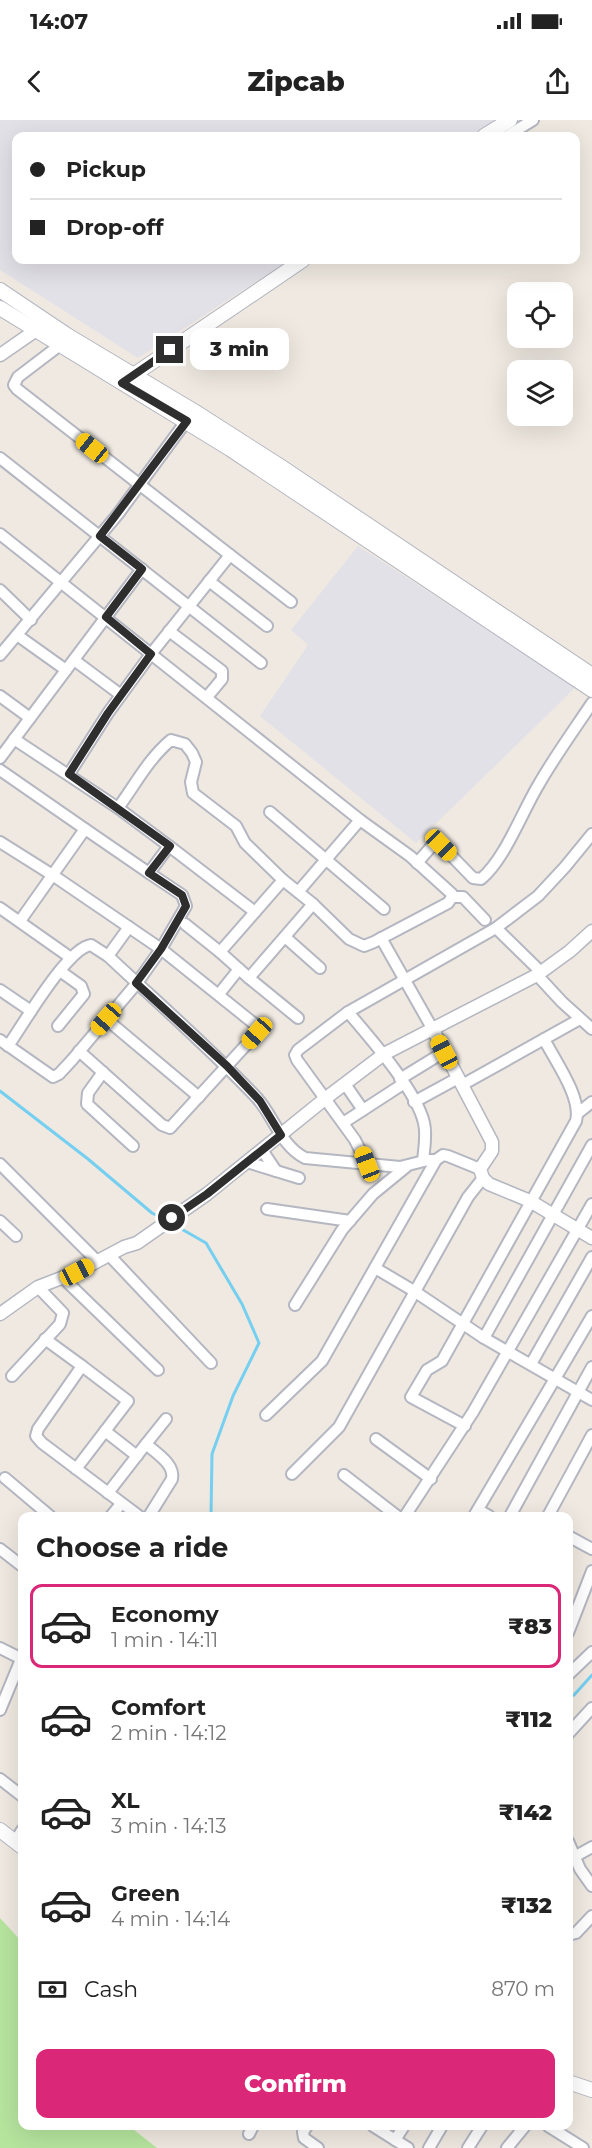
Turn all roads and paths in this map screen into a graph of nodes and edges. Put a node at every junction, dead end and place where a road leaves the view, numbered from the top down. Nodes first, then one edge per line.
1 (510, 120) edge
2 (533, 120) edge
3 (490, 132) edge
4 (514, 132) edge
5 (297, 264) edge
6 (0, 290) edge
7 (0, 308) edge
8 (48, 322) junction
9 (36, 331) junction
10 (60, 345) junction
11 (0, 356) edge
12 (128, 379) junction
13 (190, 416) junction
14 (0, 458) edge
15 (138, 485) junction
16 (0, 534) edge
17 (100, 536) junction
18 (230, 555) junction
19 (142, 569) junction
20 (209, 581) junction
21 (61, 583) junction
22 (0, 590) edge
23 (291, 602) dead end
24 (189, 606) junction
25 (106, 617) junction
26 (31, 620) junction
27 (267, 626) dead end
28 (169, 631) junction
29 (17, 635) junction
30 (151, 654) junction
31 (0, 655) edge
32 (74, 660) junction
33 (261, 663) dead end
34 (66, 670) junction
35 (592, 675) edge
36 (592, 690) edge
37 (122, 695) junction
38 (0, 696) edge
39 (207, 697) junction
40 (592, 703) edge
41 (30, 718) junction
42 (14, 738) junction
43 (0, 758) edge
44 (0, 770) edge
45 (69, 774) junction
46 (118, 808) junction
47 (270, 812) dead end
48 (360, 820) junction
49 (85, 829) junction
50 (592, 834) edge
51 (0, 842) edge
52 (170, 846) junction
53 (326, 860) junction
54 (417, 863) junction
55 (149, 873) junction
56 (54, 876) junction
57 (283, 880) junction
58 (298, 891) junction
59 (452, 897) junction
60 (313, 904) junction
61 (0, 908) edge
62 (384, 909) dead end
63 (255, 912) junction
64 (485, 920) dead end
65 (20, 921) junction
66 (185, 924) dead end
67 (129, 927) junction
68 (496, 928) junction
69 (592, 931) edge
70 (285, 937) junction
71 (381, 938) junction
72 (161, 949) junction
73 (220, 952) junction
74 (108, 956) junction
75 (71, 958) junction
76 (320, 968) dead end
77 (239, 969) junction
78 (60, 971) junction
79 (539, 973) junction
80 (249, 978) junction
81 (404, 980) junction
82 (136, 983) junction
83 (0, 990) edge
84 (219, 994) junction
85 (31, 1011) junction
86 (348, 1012) junction
87 (298, 1018) dead end
88 (106, 1019) junction
89 (580, 1019) junction
90 (58, 1026) dead end
91 (432, 1028) junction
92 (592, 1029) edge
93 (543, 1039) junction
94 (4, 1043) edge
95 (80, 1051) junction
96 (444, 1052) junction
97 (384, 1054) junction
98 (227, 1066) junction
99 (103, 1072) junction
100 (402, 1081) junction
101 (460, 1081) junction
102 (345, 1084) junction
103 (199, 1097) junction
104 (326, 1098) junction
105 (414, 1102) junction
106 (592, 1102) edge
107 (363, 1110) junction
108 (578, 1113) junction
109 (343, 1123) junction
110 (281, 1135) junction
111 (592, 1145) edge
112 (133, 1146) dead end
113 (262, 1150) junction
114 (436, 1160) junction
115 (423, 1161) junction
116 (247, 1162) junction
117 (0, 1164) edge
118 (367, 1164) junction
119 (406, 1167) junction
120 (276, 1171) junction
121 (482, 1174) junction
122 (299, 1178) dead end
123 (530, 1201) junction
124 (592, 1204) edge
125 (267, 1209) dead end
126 (553, 1214) junction
127 (0, 1221) edge
128 (350, 1221) junction
129 (577, 1230) junction
130 (16, 1236) dead end
131 (592, 1238) edge
132 (112, 1253) junction
133 (592, 1257) edge
134 (97, 1261) junction
135 (375, 1268) junction
136 (63, 1278) junction
137 (38, 1287) junction
138 (414, 1291) junction
139 (295, 1305) dead end
140 (0, 1314) edge
141 (592, 1316) edge
142 (463, 1323) junction
143 (484, 1338) junction
144 (45, 1339) junction
145 (508, 1352) junction
146 (212, 1363) dead end
147 (531, 1364) junction
148 (82, 1366) junction
149 (592, 1367) edge
150 (158, 1370) dead end
151 (12, 1376) dead end
152 (556, 1378) junction
153 (578, 1391) junction
154 (592, 1400) edge
155 (266, 1415) dead end
156 (166, 1419) dead end
157 (465, 1426) junction
158 (105, 1431) junction
159 (592, 1435) edge
160 (376, 1439) dead end
161 (146, 1444) junction
162 (137, 1456) junction
163 (76, 1469) junction
164 (292, 1474) dead end
165 (344, 1475) dead end
166 (5, 1478) dead end
167 (430, 1479) junction
168 (108, 1493) junction
169 (121, 1504) junction
170 (45, 1512) edge
171 (114, 1512) edge
172 (133, 1512) edge
173 (151, 1512) edge
174 (392, 1512) edge
175 (408, 1512) edge
176 (477, 1512) edge
177 (512, 1512) edge
178 (550, 1512) edge
179 (573, 1539) edge
180 (0, 1549) edge
181 (592, 1549) edge
182 (18, 1563) edge
183 (592, 1572) edge
184 (573, 1620) edge
185 (0, 1648) edge
186 (592, 1652) edge
187 (18, 1656) edge
188 (18, 1667) edge
189 (573, 1670) edge
190 (0, 1710) edge
191 (590, 1714) edge
192 (573, 1729) edge
193 (0, 1779) edge
194 (18, 1793) edge
195 (0, 1830) edge
196 (18, 1844) edge
197 (592, 1847) edge
198 (573, 1849) edge
199 (573, 1853) edge
200 (592, 1886) edge
201 (592, 1916) edge
202 (573, 1934) edge
203 (573, 2080) edge
204 (573, 2082) edge
205 (592, 2083) edge
206 (592, 2091) edge
207 (304, 2130) edge
208 (379, 2130) edge
209 (401, 2130) edge
210 (440, 2130) edge
211 (479, 2130) edge
212 (522, 2130) edge
213 (554, 2130) edge
214 (395, 2140) junction
215 (318, 2148) edge
216 (408, 2148) edge
217 (429, 2148) edge
218 (468, 2148) edge
219 (507, 2148) edge
220 (582, 2148) edge

1 - 3 main road
2 - 4 street
5 - 12 main road
6 - 8 main road
7 - 9 main road
8 - 9 street
8 - 12 main road
9 - 10 main road
9 - 11 street
10 - 12 main road
10 - 15 street
12 - 13 main road
13 - 15 street
13 - 35 main road
13 - 36 main road
14 - 17 street
15 - 17 street
15 - 18 street
16 - 21 street
17 - 19 street
17 - 21 street
18 - 20 street
18 - 23 street
19 - 24 street
19 - 25 street
20 - 24 street
20 - 27 street
21 - 25 street
21 - 26 street
22 - 26 street
24 - 28 street
24 - 33 street
25 - 30 street
25 - 32 street
26 - 29 street
28 - 30 street
28 - 39 street
29 - 31 street
29 - 34 street
30 - 37 street
30 - 39 street
32 - 34 street
32 - 37 street
34 - 41 street
37 - 45 street
38 - 41 street
39 - 48 street
40 - 54 street
41 - 42 street
42 - 43 street
42 - 45 street
44 - 49 street
45 - 46 street
46 - 52 street
46 - 57 street
47 - 53 street
48 - 53 street
48 - 54 street
49 - 55 street
49 - 56 street
50 - 68 street
51 - 56 street
52 - 55 street
52 - 63 street
53 - 58 street
53 - 62 street
54 - 59 street
55 - 72 street
56 - 65 street
56 - 67 street
57 - 58 street
57 - 63 street
58 - 60 street
59 - 64 street
59 - 71 street
60 - 70 street
60 - 71 street
61 - 65 street
63 - 73 street
65 - 75 street
66 - 73 street
67 - 72 street
67 - 74 street
68 - 79 street
68 - 81 street
69 - 79 street
70 - 76 street
70 - 80 street
71 - 81 street
72 - 82 street
72 - 84 street
73 - 77 street
74 - 75 street
74 - 82 street
75 - 78 street
77 - 80 street
77 - 84 street
78 - 85 street
78 - 90 street
79 - 89 street
79 - 91 street
80 - 87 street
81 - 86 street
81 - 91 street
82 - 88 street
82 - 98 street
83 - 85 street
84 - 98 street
85 - 94 street
86 - 97 street
86 - 104 street
88 - 95 street
88 - 103 street
89 - 92 street
89 - 93 street
91 - 96 street
91 - 97 street
93 - 101 street
93 - 108 street
94 - 95 street
95 - 99 street
96 - 100 street
96 - 101 street
97 - 100 street
97 - 102 street
98 - 103 street
98 - 110 street
99 - 103 street
99 - 112 street
100 - 105 street
100 - 107 street
101 - 105 street
101 - 121 street
102 - 104 street
102 - 107 street
104 - 109 street
104 - 110 street
105 - 115 street
106 - 108 street
107 - 109 street
108 - 123 street
109 - 118 street
110 - 113 street
110 - 118 street
111 - 126 street
113 - 116 street
113 - 120 street
114 - 115 street
114 - 121 street
114 - 135 street
115 - 119 street
116 - 120 street
116 - 132 street
117 - 134 street
118 - 119 street
119 - 128 street
120 - 122 street
121 - 123 street
121 - 138 street
123 - 126 street
123 - 142 street
124 - 129 street
125 - 128 street
126 - 129 street
126 - 143 street
127 - 130 street
128 - 139 street
129 - 131 street
129 - 145 street
132 - 134 street
132 - 146 street
133 - 147 street
134 - 136 street
135 - 138 street
135 - 155 street
136 - 137 street
136 - 150 street
137 - 140 street
137 - 144 street
138 - 142 street
138 - 164 street
141 - 152 street
142 - 143 street
142 - 157 street
143 - 145 street
144 - 148 street
144 - 151 street
145 - 147 street
145 - 157 street
147 - 152 street
148 - 158 street
148 - 163 street
149 - 153 street
152 - 153 street
152 - 176 street
153 - 154 street
153 - 177 street
156 - 161 street
157 - 167 street
158 - 162 street
158 - 163 street
159 - 178 street
160 - 167 street
161 - 162 street
161 - 173 street
162 - 168 street
163 - 168 street
165 - 174 street
166 - 170 street
167 - 175 street
168 - 169 street
169 - 171 street
169 - 172 street
179 - 181 street
180 - 182 street
183 - 184 street
185 - 187 street
186 - 189 street
188 - 190 street
191 - 192 street
193 - 194 street
195 - 196 main road
197 - 198 street
199 - 200 street
201 - 202 street
203 - 205 main road
204 - 206 main road
207 - 215 street
208 - 214 street
209 - 214 street
210 - 217 street
211 - 218 street
212 - 219 street
213 - 220 street
214 - 216 street

